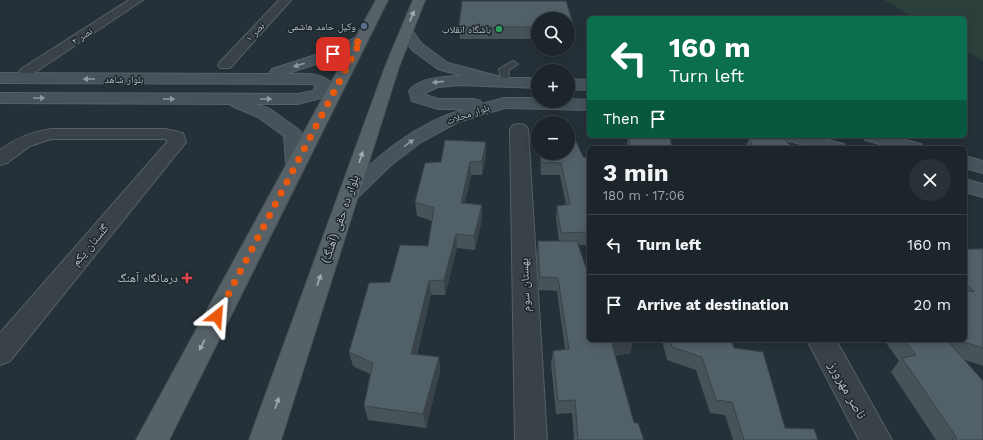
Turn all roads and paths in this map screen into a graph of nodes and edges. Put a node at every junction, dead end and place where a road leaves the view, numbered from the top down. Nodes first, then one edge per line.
1 (137, 0) edge
2 (285, 0) edge
3 (382, 0) edge
4 (419, 0) edge
5 (406, 32) junction
6 (361, 40) junction
7 (513, 64) dead end
8 (225, 65) dead end
9 (26, 72) dead end
10 (0, 78) edge
11 (247, 79) junction
12 (505, 82) junction
13 (531, 83) edge
14 (575, 84) edge
15 (587, 85) edge
16 (0, 98) edge
17 (227, 99) junction
18 (504, 103) junction
19 (587, 105) edge
20 (519, 129) dead end
21 (799, 138) edge
22 (878, 138) edge
23 (829, 146) edge
24 (907, 146) edge
25 (0, 159) edge
26 (967, 163) edge
27 (296, 164) junction
28 (983, 167) edge
29 (967, 187) edge
30 (983, 191) edge
31 (348, 196) junction
32 (821, 342) edge
33 (0, 353) edge
34 (152, 440) edge
35 (265, 440) edge
36 (531, 440) edge
37 (876, 440) edge

1 - 9 street, نصر ۲
2 - 8 street, نصر ۱
3 - 6 main road
5 -> 4 main road, بلوار ده حقی (آهنگ)
5 - 12 main road
31 -> 5 main road, بلوار ده حقی (آهنگ)
6 -> 11 main road
6 - 27 main road
7 - 12 lane
11 -> 10 main road, بلوار شاهد
17 -> 11 main road, بلوار شاهد
12 - 13 main road
12 -> 18 main road
14 - 15 main road
16 -> 17 main road, بلوار شاهد
17 - 27 main road
18 - 19 main road, بلوار محلات
31 -> 18 main road, بلوار محلات
20 - 36 street, بهستان سوم
21 - 23 main road
22 - 24 main road
25 - 33 street, گلستان یکم
26 - 28 main road
27 -> 34 main road
29 - 30 main road
35 -> 31 main road, بلوار ده حقی (آهنگ)
32 - 37 street, ناصر مهرورز

